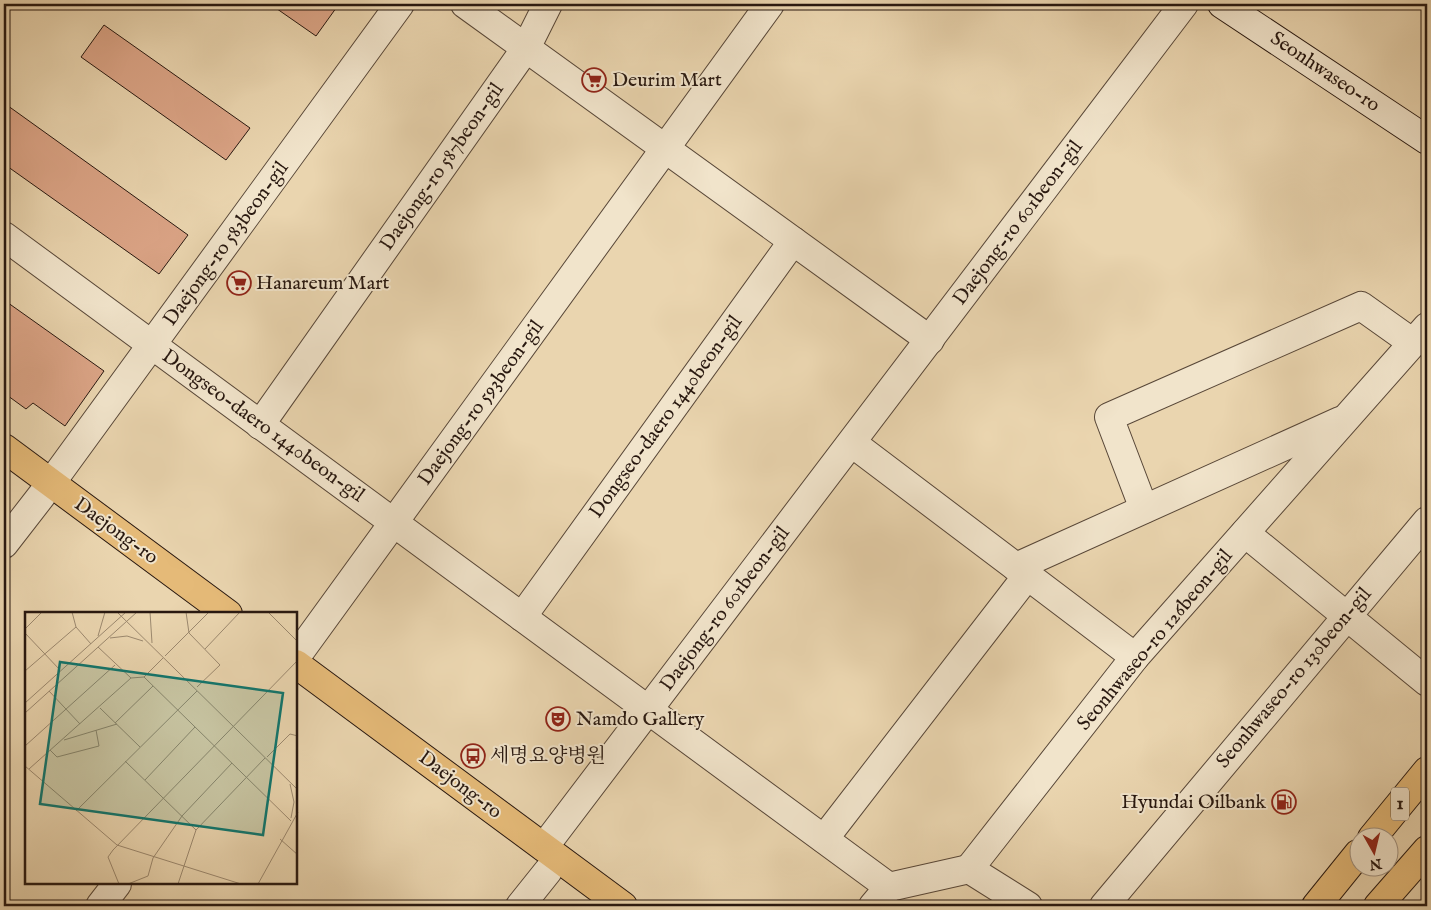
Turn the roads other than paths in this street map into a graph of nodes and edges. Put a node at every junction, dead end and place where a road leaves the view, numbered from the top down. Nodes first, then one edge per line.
1 (400, 4) edge
2 (465, 4) edge
3 (548, 4) edge
4 (770, 4) edge
5 (1184, 4) edge
6 (1222, 4) edge
7 (526, 48) junction
8 (1427, 140) edge
9 (666, 149) junction
10 (4, 236) edge
11 (793, 241) junction
12 (1420, 335) edge
13 (930, 340) junction
14 (152, 345) junction
15 (1348, 417) junction
16 (260, 425) junction
17 (852, 443) junction
18 (4, 448) edge
19 (4, 467) edge
20 (47, 489) junction
21 (1144, 509) junction
22 (1427, 521) edge
23 (394, 523) junction
24 (1245, 533) junction
25 (4, 544) edge
26 (1022, 572) junction
27 (200, 612) edge
28 (225, 612) edge
29 (1345, 616) junction
30 (522, 617) junction
31 (298, 654) edge
32 (1135, 657) junction
33 (298, 666) edge
34 (1427, 682) edge
35 (298, 685) edge
36 (648, 710) junction
37 (1427, 771) edge
38 (1380, 828) edge
39 (824, 839) junction
40 (1426, 854) edge
41 (546, 859) junction
42 (1348, 866) edge
43 (969, 869) junction
44 (116, 885) edge
45 (881, 896) edge
46 (100, 906) edge
47 (520, 906) edge
48 (595, 906) edge
49 (623, 906) edge
50 (1028, 906) edge
51 (1104, 906) edge
52 (1316, 906) edge
53 (1378, 906) edge

1 - 14 street, Daejong-ro 583beon-gil
2 - 7 street
3 - 7 street, Daejong-ro 587beon-gil
4 - 9 street, Daejong-ro 593beon-gil
5 - 13 street, Daejong-ro 601beon-gil
6 - 8 street, Seonhwaseo-ro
7 - 9 street
7 - 16 street, Daejong-ro 587beon-gil
9 - 11 street
9 - 23 street, Daejong-ro 593beon-gil
10 - 14 street, Dongseo-daero 1440beon-gil
11 - 13 street
11 - 30 street, Dongseo-daero 1440beon-gil
12 - 15 street, Seonhwaseo-ro 126beon-gil
12 - 21 street, Seonhwaseo-ro 126beon-gil
13 - 17 street, Daejong-ro 601beon-gil
14 - 16 street, Dongseo-daero 1440beon-gil
14 - 20 street, Daejong-ro 583beon-gil
15 - 21 street, Seonhwaseo-ro 126beon-gil
15 - 24 street, Seonhwaseo-ro 126beon-gil
16 - 23 street, Dongseo-daero 1440beon-gil
17 - 26 street
17 - 36 street, Daejong-ro 601beon-gil
18 - 20 main road, Daejong-ro
19 - 20 main road, Daejong-ro
20 - 25 street, Daejong-ro 583beon-gil
20 - 27 main road, Daejong-ro
20 - 28 main road, Daejong-ro
21 - 26 street, Seonhwaseo-ro 126beon-gil
22 - 29 street, Seonhwaseo-ro 130beon-gil
23 - 30 street, Dongseo-daero 1440beon-gil
23 - 31 street, Daejong-ro 593beon-gil
24 - 29 street
24 - 32 street, Seonhwaseo-ro 126beon-gil
26 - 32 street
26 - 39 street
29 - 34 street
29 - 51 street, Seonhwaseo-ro 130beon-gil
30 - 36 street, Dongseo-daero 1440beon-gil
32 - 43 street, Seonhwaseo-ro 126beon-gil
33 - 41 main road, Daejong-ro
35 - 41 main road, Daejong-ro
36 - 39 street, Dongseo-daero 1440beon-gil
36 - 41 street, Daejong-ro 601beon-gil
37 - 38 main road, 1
39 - 45 street, Dongseo-daero 1440beon-gil
40 - 53 main road
41 - 47 street, Daejong-ro 601beon-gil
41 - 48 main road, Daejong-ro
41 - 49 main road, Daejong-ro
42 - 52 main road
43 - 45 street, Dongseo-daero 1440beon-gil
43 - 50 street
44 - 46 street

